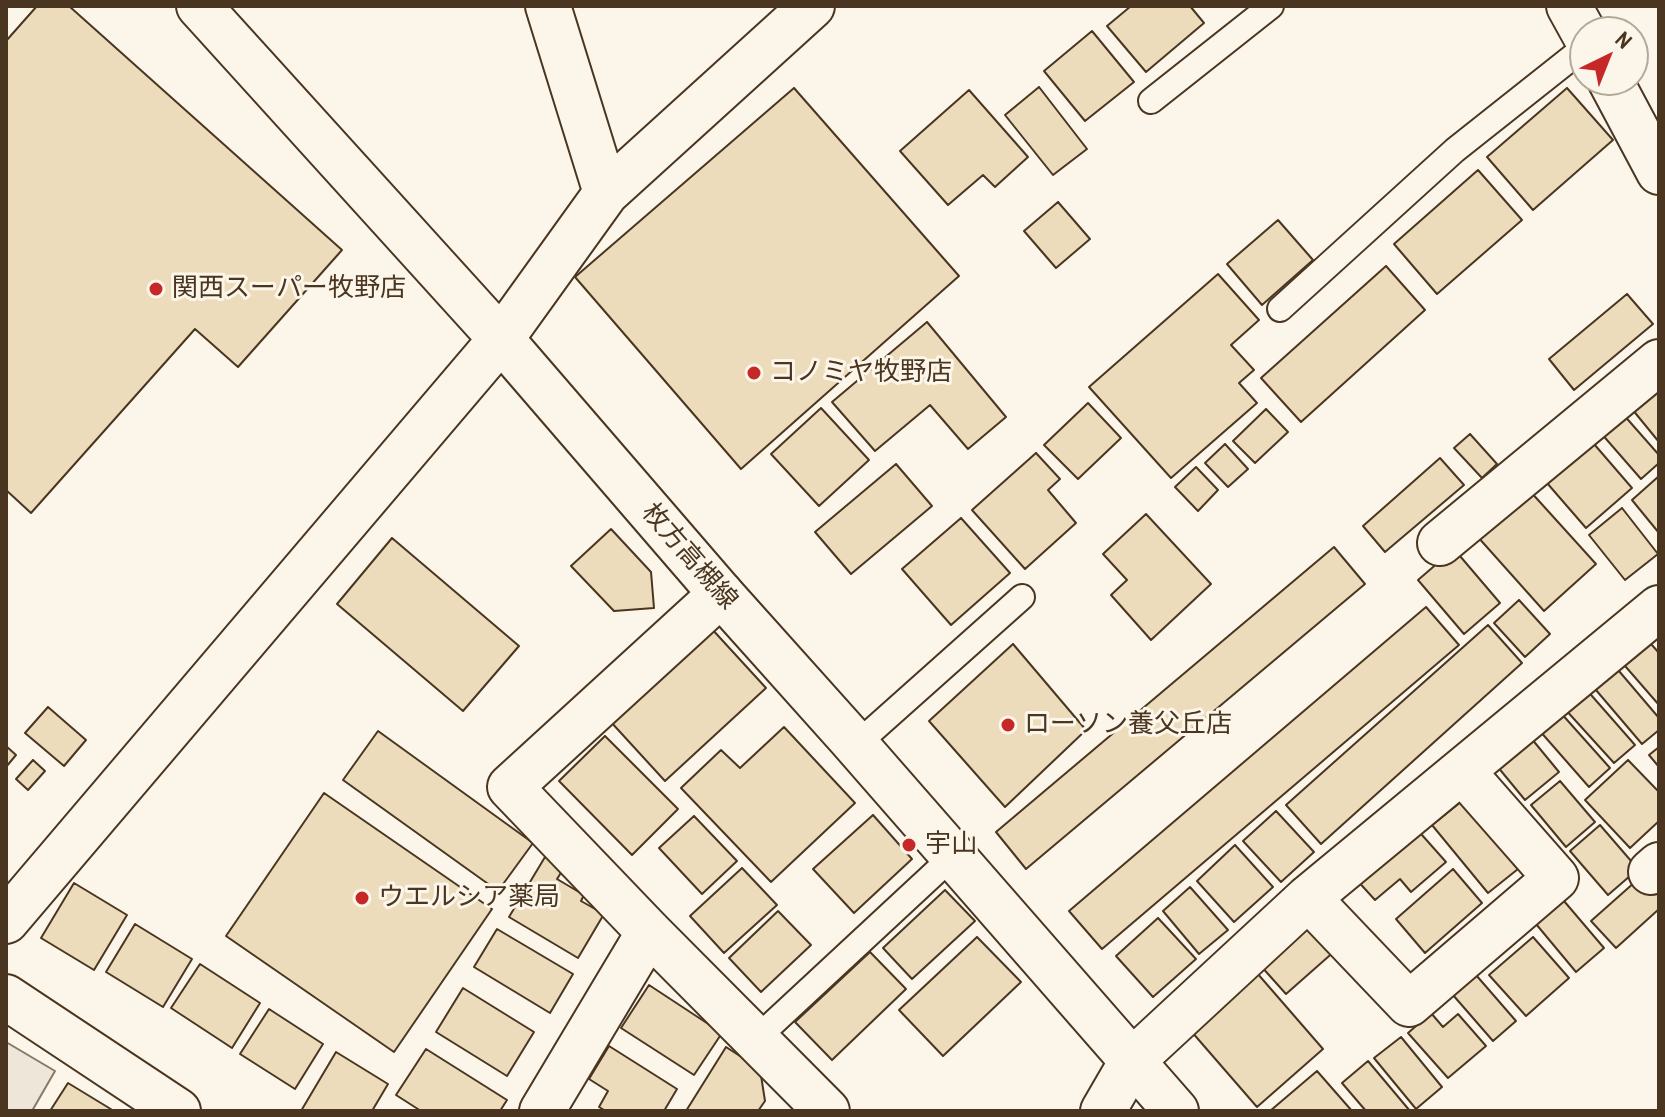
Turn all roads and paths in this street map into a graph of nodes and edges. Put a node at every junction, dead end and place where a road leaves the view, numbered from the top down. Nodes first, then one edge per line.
1 (199, 6) edge
2 (548, 6) edge
3 (812, 6) edge
4 (1271, 6) edge
5 (1569, 60) edge
6 (1619, 96) edge
7 (1151, 101) dead end
8 (1659, 172) edge
9 (606, 193) junction
10 (1280, 309) dead end
11 (501, 339) junction
12 (1659, 362) edge
13 (1440, 543) dead end
14 (721, 594) junction
15 (1022, 597) dead end
16 (1659, 608) edge
17 (856, 745) junction
18 (1462, 771) junction
19 (953, 856) junction
20 (1308, 898) junction
21 (6, 921) edge
22 (649, 932) junction
23 (6, 997) edge
24 (757, 1038) junction
25 (1132, 1061) junction
26 (823, 1109) edge
27 (178, 1111) edge
28 (542, 1111) edge
29 (1103, 1111) edge
30 (1176, 1111) edge

1 - 11 street, 枚方高槻線
2 - 9 street
3 - 9 street
4 - 7 lane
5 - 10 lane
6 - 8 street
9 - 11 street
11 - 14 street, 枚方高槻線
11 - 21 street
12 - 13 street
14 - 17 street, 枚方高槻線
14 - 22 street
15 - 17 lane
16 - 18 street
17 - 19 street, 枚方高槻線
18 - 20 street
18 - 20 street
19 - 24 lane
19 - 25 street, 枚方高槻線
20 - 25 street
22 - 24 street
22 - 28 street
23 - 27 street
24 - 26 street
25 - 29 street
25 - 30 street, 枚方高槻線

